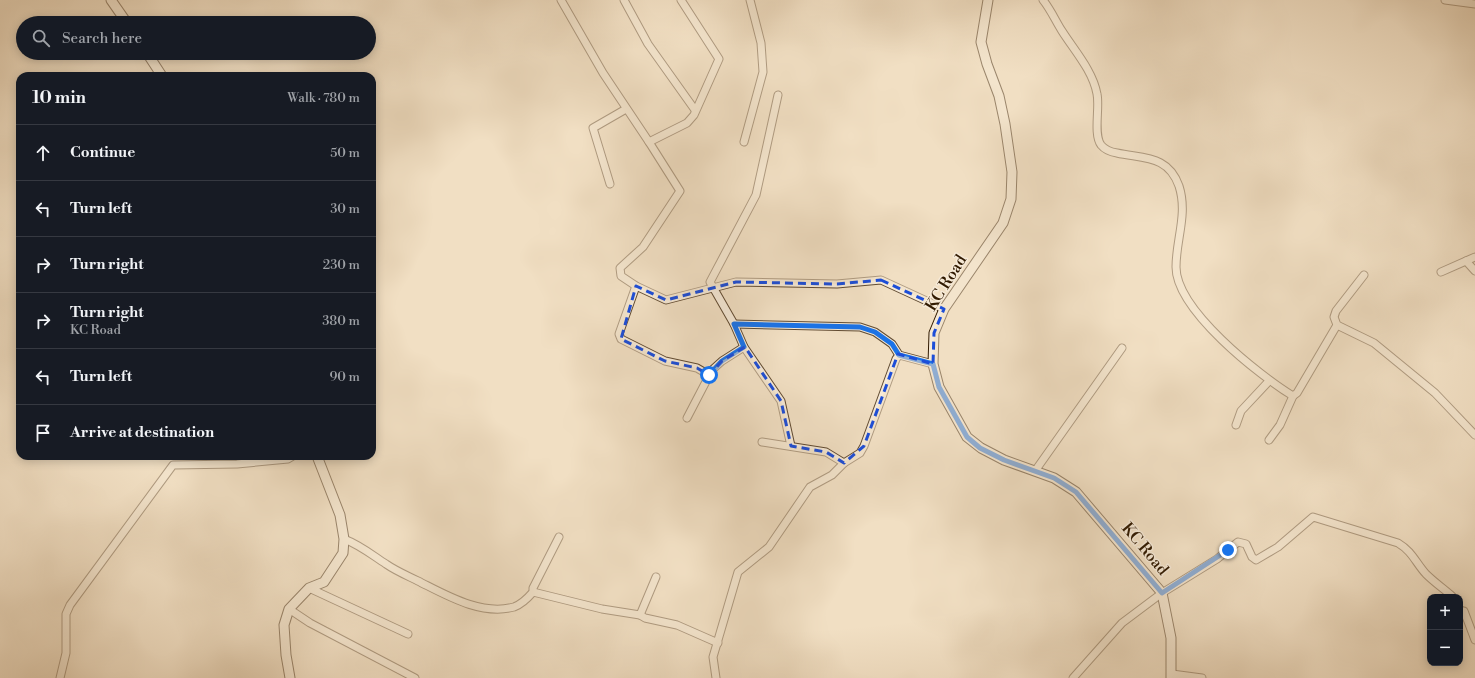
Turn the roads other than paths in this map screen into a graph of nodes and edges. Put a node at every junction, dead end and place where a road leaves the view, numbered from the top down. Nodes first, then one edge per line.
1 (112, 0) edge
2 (561, 0) edge
3 (624, 0) edge
4 (681, 0) edge
5 (750, 0) edge
6 (988, 0) edge
7 (1043, 0) edge
8 (1445, 0) edge
9 (1475, 4) edge
10 (122, 16) edge
11 (152, 60) edge
12 (159, 72) edge
13 (778, 95) dead end
14 (626, 109) junction
15 (695, 110) junction
16 (649, 142) junction
17 (744, 142) dead end
18 (610, 184) dead end
19 (1475, 257) edge
20 (1466, 261) junction
21 (1475, 271) edge
22 (1441, 272) dead end
23 (1364, 274) dead end
24 (636, 286) junction
25 (712, 288) junction
26 (944, 309) junction
27 (734, 324) junction
28 (1337, 325) junction
29 (744, 347) junction
30 (1122, 348) dead end
31 (899, 355) junction
32 (933, 364) junction
33 (709, 375) junction
34 (1269, 381) junction
35 (1293, 396) junction
36 (687, 418) dead end
37 (1236, 425) dead end
38 (1475, 434) edge
39 (1269, 440) dead end
40 (762, 442) dead end
41 (791, 446) junction
42 (288, 460) edge
43 (319, 460) edge
44 (844, 463) junction
45 (1035, 471) junction
46 (558, 537) dead end
47 (344, 539) junction
48 (656, 577) dead end
49 (309, 588) junction
50 (533, 592) junction
51 (1162, 593) junction
52 (1450, 594) edge
53 (289, 609) junction
54 (1463, 614) edge
55 (640, 615) junction
56 (408, 634) dead end
57 (1475, 640) edge
58 (718, 643) junction
59 (1172, 676) edge
60 (60, 678) edge
61 (290, 678) edge
62 (415, 678) edge
63 (716, 678) edge
64 (1073, 678) edge
65 (1202, 678) edge

1 - 10 main road
2 - 14 street
3 - 15 street
4 - 15 street
5 - 17 street
6 - 26 main road, KC Road
7 - 34 street
8 - 9 street
11 - 12 main road
13 - 25 street
14 - 16 street
14 - 18 street
15 - 16 street
16 - 24 street
19 - 20 street
20 - 21 street
20 - 22 street
23 - 28 street
24 - 25 street
24 - 33 street
25 - 26 street
25 - 27 street
26 - 32 main road, KC Road
27 - 29 street
27 - 31 street
28 - 35 street
28 - 38 street
29 - 33 street
29 - 41 street
30 - 45 street
31 - 32 street
31 - 44 street
32 - 45 main road, KC Road
33 - 36 street
34 - 35 street
34 - 37 street
35 - 39 street
40 - 41 street
41 - 44 street
42 - 60 street
43 - 47 main road
44 - 58 street
45 - 51 main road, KC Road
46 - 50 street
47 - 49 main road
47 - 50 street
48 - 55 street
49 - 53 main road
49 - 56 street
50 - 55 street
51 - 52 street
51 - 59 main road, KC Road
51 - 64 street
53 - 61 main road
53 - 62 street
54 - 57 street
55 - 58 street
58 - 63 street
59 - 65 street

